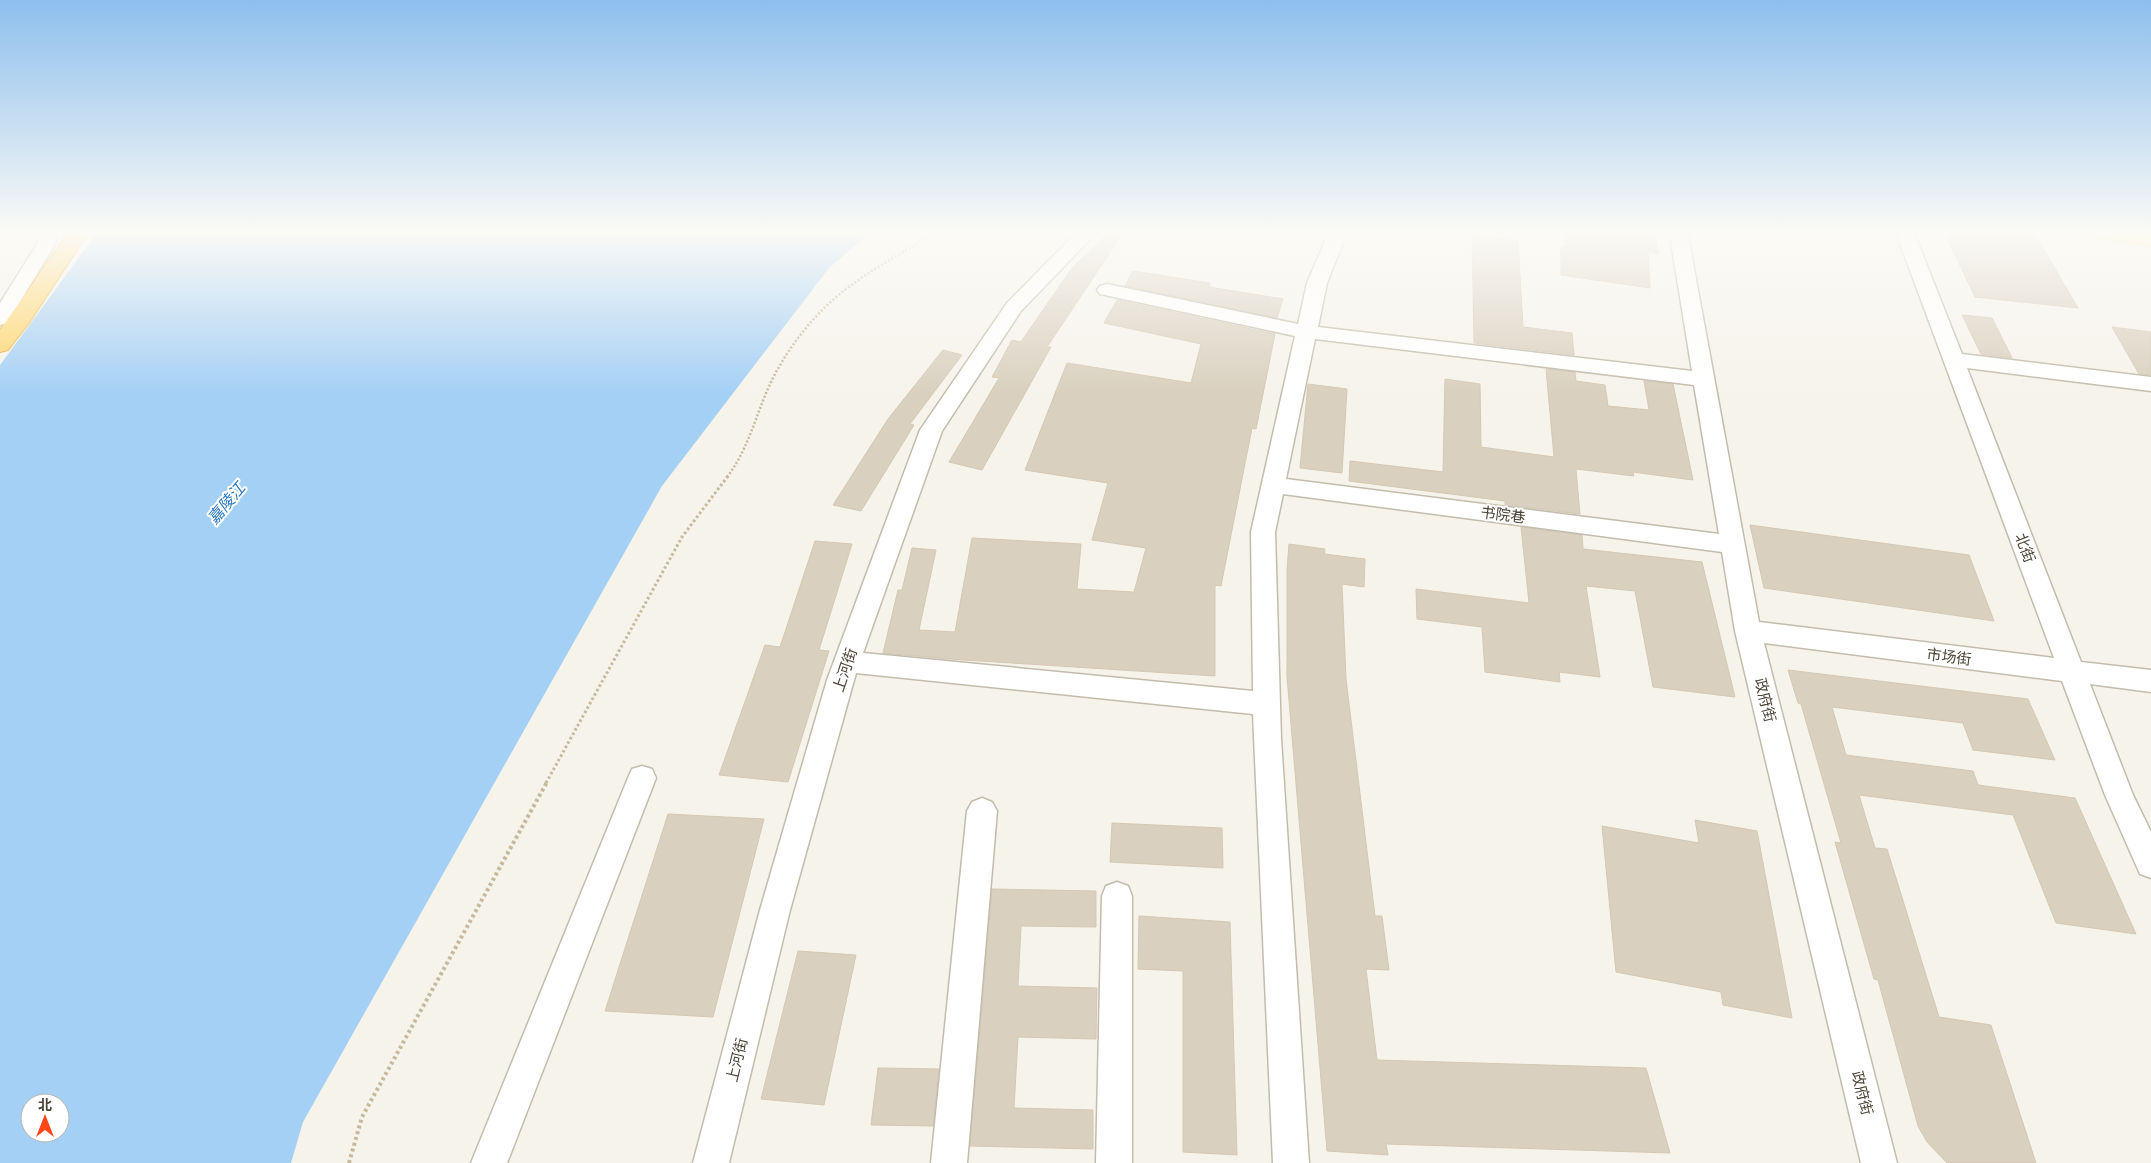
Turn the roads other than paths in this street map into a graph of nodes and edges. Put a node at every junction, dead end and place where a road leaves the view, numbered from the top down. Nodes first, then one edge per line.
1 (21, 284) edge
2 (44, 284) edge
3 (1036, 284) edge
4 (1317, 284) edge
5 (1687, 284) edge
6 (1924, 284) edge
7 (1107, 290) dead end
8 (0, 318) edge
9 (1308, 332) junction
10 (0, 344) edge
11 (1953, 360) junction
12 (1704, 379) junction
13 (2151, 384) edge
14 (1274, 485) junction
15 (1733, 545) junction
16 (1748, 631) junction
17 (847, 662) junction
18 (2072, 672) junction
19 (2151, 681) edge
20 (1266, 704) junction
21 (642, 778) dead end
22 (982, 811) dead end
23 (2151, 864) edge
24 (1117, 896) dead end
25 (489, 1163) edge
26 (711, 1163) edge
27 (948, 1163) edge
28 (1114, 1163) edge
29 (1292, 1163) edge
30 (1879, 1163) edge

1 - 8 street
2 - 10 highway
3 - 17 street, 上河街
4 - 9 street
5 - 12 street, 政府街
6 - 11 street, 北街
7 - 9 street
9 - 12 street
9 - 14 street
11 - 13 street
11 - 18 street, 北街
12 - 15 street, 政府街
14 - 15 street, 书院巷
14 - 20 street
15 - 16 street, 政府街
16 - 18 street, 市场街
16 - 30 street, 政府街
17 - 20 street
17 - 26 street, 上河街
18 - 19 street, 市场街
18 - 23 street, 北街
20 - 29 street
21 - 25 street
22 - 27 street
24 - 28 street

